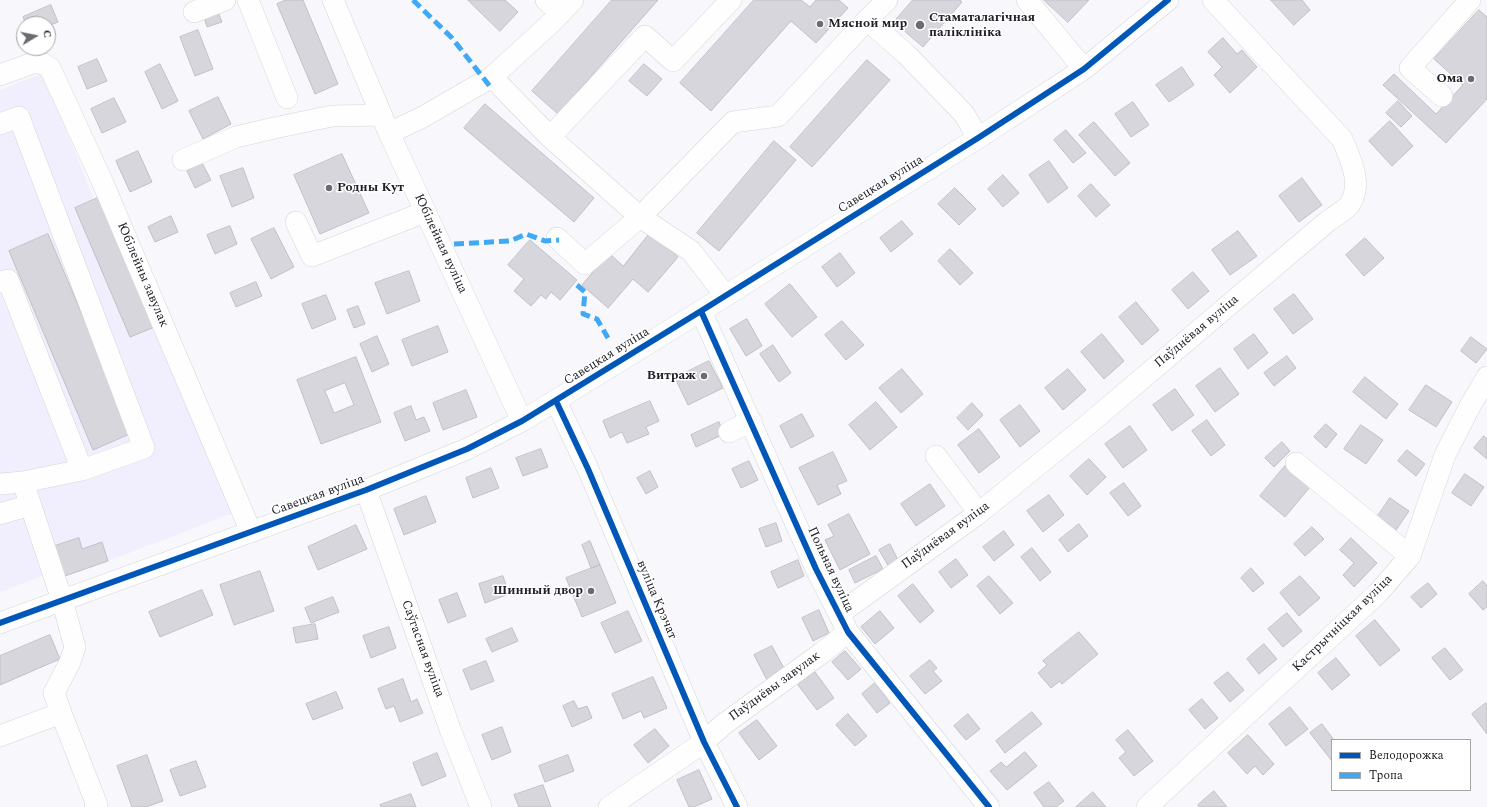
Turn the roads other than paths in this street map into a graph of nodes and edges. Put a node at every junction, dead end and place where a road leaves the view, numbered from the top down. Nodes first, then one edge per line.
1 (225, 0) edge
2 (248, 0) edge
3 (333, 0) edge
4 (732, 0) edge
5 (887, 0) edge
6 (1027, 0) edge
7 (1168, 0) edge
8 (1213, 0) edge
9 (1470, 0) edge
10 (560, 4) edge
11 (194, 12) dead end
12 (867, 20) junction
13 (1084, 69) junction
14 (0, 76) edge
15 (492, 77) junction
16 (1442, 96) dead end
17 (287, 98) dead end
18 (0, 124) edge
19 (385, 124) junction
20 (550, 137) junction
21 (978, 138) junction
22 (183, 160) dead end
23 (425, 212) junction
24 (640, 217) junction
25 (296, 222) dead end
26 (557, 238) dead end
27 (0, 282) edge
28 (725, 295) junction
29 (701, 311) junction
30 (1487, 377) edge
31 (556, 401) junction
32 (522, 421) junction
33 (751, 421) junction
34 (729, 432) dead end
35 (936, 456) dead end
36 (1296, 463) dead end
37 (82, 470) junction
38 (23, 482) junction
39 (0, 484) edge
40 (366, 490) junction
41 (30, 505) junction
42 (979, 513) junction
43 (0, 514) edge
44 (251, 532) junction
45 (1410, 556) junction
46 (62, 600) junction
47 (838, 614) junction
48 (0, 623) edge
49 (848, 632) junction
50 (61, 713) junction
51 (0, 736) edge
52 (704, 742) junction
53 (95, 807) edge
54 (481, 807) edge
55 (610, 807) edge
56 (737, 807) edge
57 (989, 807) edge
58 (1147, 807) edge

1 - 11 street
2 - 17 street
3 - 19 street, Юбілейная вуліца
4 - 20 street
5 - 12 street
6 - 13 street
7 - 13 street, Савецкая вуліца
8 - 42 street, Паўднёвая вуліца
9 - 16 street
10 - 15 street
12 - 21 street
12 - 24 street
13 - 21 street, Савецкая вуліца
14 - 44 street, Юбілейны завулак
15 - 19 street
15 - 20 street
18 - 37 street
19 - 22 street
19 - 23 street, Юбілейная вуліца
20 - 24 street
21 - 28 street, Савецкая вуліца
23 - 25 street
23 - 32 street, Юбілейная вуліца
24 - 26 street
24 - 28 street
27 - 37 street
28 - 29 street, Савецкая вуліца
29 - 31 street, Савецкая вуліца
29 - 33 street, Польная вуліца
30 - 45 street, Кастрычніцкая вуліца
31 - 32 street, Савецкая вуліца
31 - 52 street, вуліца Крэчат
32 - 40 street, Савецкая вуліца
33 - 34 street
33 - 47 street, Польная вуліца
35 - 42 street
36 - 45 street
37 - 38 street
38 - 39 street
38 - 41 street
40 - 44 street, Савецкая вуліца
40 - 54 street, Саўгасная вуліца
41 - 43 street
41 - 46 street
42 - 47 street, Паўднёвая вуліца
44 - 46 street, Савецкая вуліца
45 - 58 street, Кастрычніцкая вуліца
46 - 48 street, Савецкая вуліца
46 - 50 street
47 - 49 street, Польная вуліца
49 - 52 street, Паўднёвы завулак
49 - 57 street, Польная вуліца
50 - 51 street
50 - 53 street
52 - 55 street, Паўднёвы завулак
52 - 56 street, вуліца Крэчат

